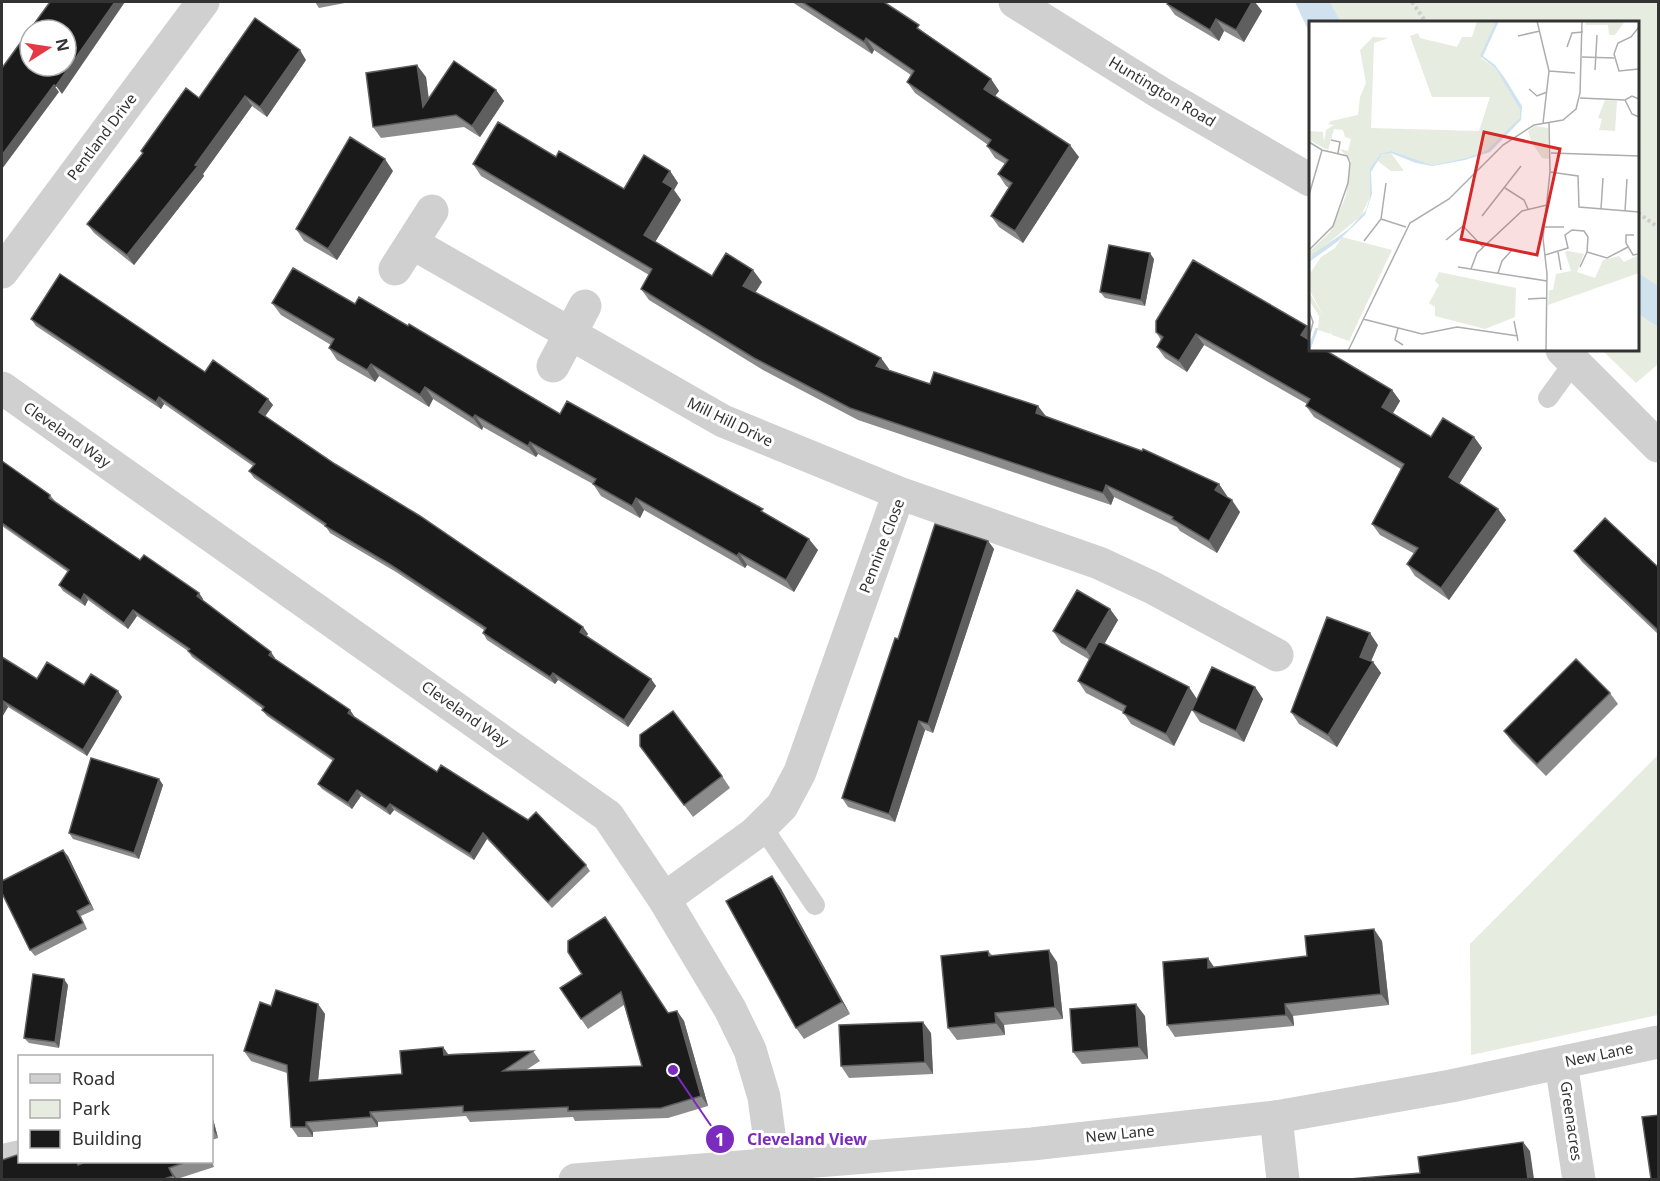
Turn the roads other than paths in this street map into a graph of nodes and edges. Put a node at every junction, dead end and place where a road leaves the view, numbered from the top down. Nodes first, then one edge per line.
1 (203, 2) edge
2 (1015, 2) edge
3 (1309, 179) edge
4 (432, 211) dead end
5 (2, 272) edge
6 (577, 320) junction
7 (1568, 356) edge
8 (553, 366) dead end
9 (2, 388) edge
10 (1548, 398) dead end
11 (1659, 446) edge
12 (899, 493) junction
13 (1277, 655) dead end
14 (762, 826) junction
15 (664, 899) junction
16 (815, 905) dead end
17 (1659, 1041) edge
18 (1562, 1063) junction
19 (1276, 1116) junction
20 (18, 1151) edge
21 (2, 1155) edge
22 (773, 1164) junction
23 (584, 1179) edge
24 (1283, 1179) edge
25 (1579, 1179) edge

1 - 5 street, Pentland Drive
2 - 3 street, Huntington Road
4 - 6 street, Mill Hill Drive
6 - 8 street
6 - 12 street, Mill Hill Drive
7 - 10 lane
7 - 11 street
9 - 15 street, Cleveland Way
12 - 13 street, Pennine Close
12 - 14 street, Pennine Close
14 - 15 street, Pennine Close
14 - 16 lane
15 - 22 street, Cleveland Way
17 - 18 street, New Lane
18 - 19 street, New Lane
18 - 25 street, Greenacres
19 - 22 street, New Lane
19 - 24 street
20 - 21 lane
22 - 23 street, New Lane

